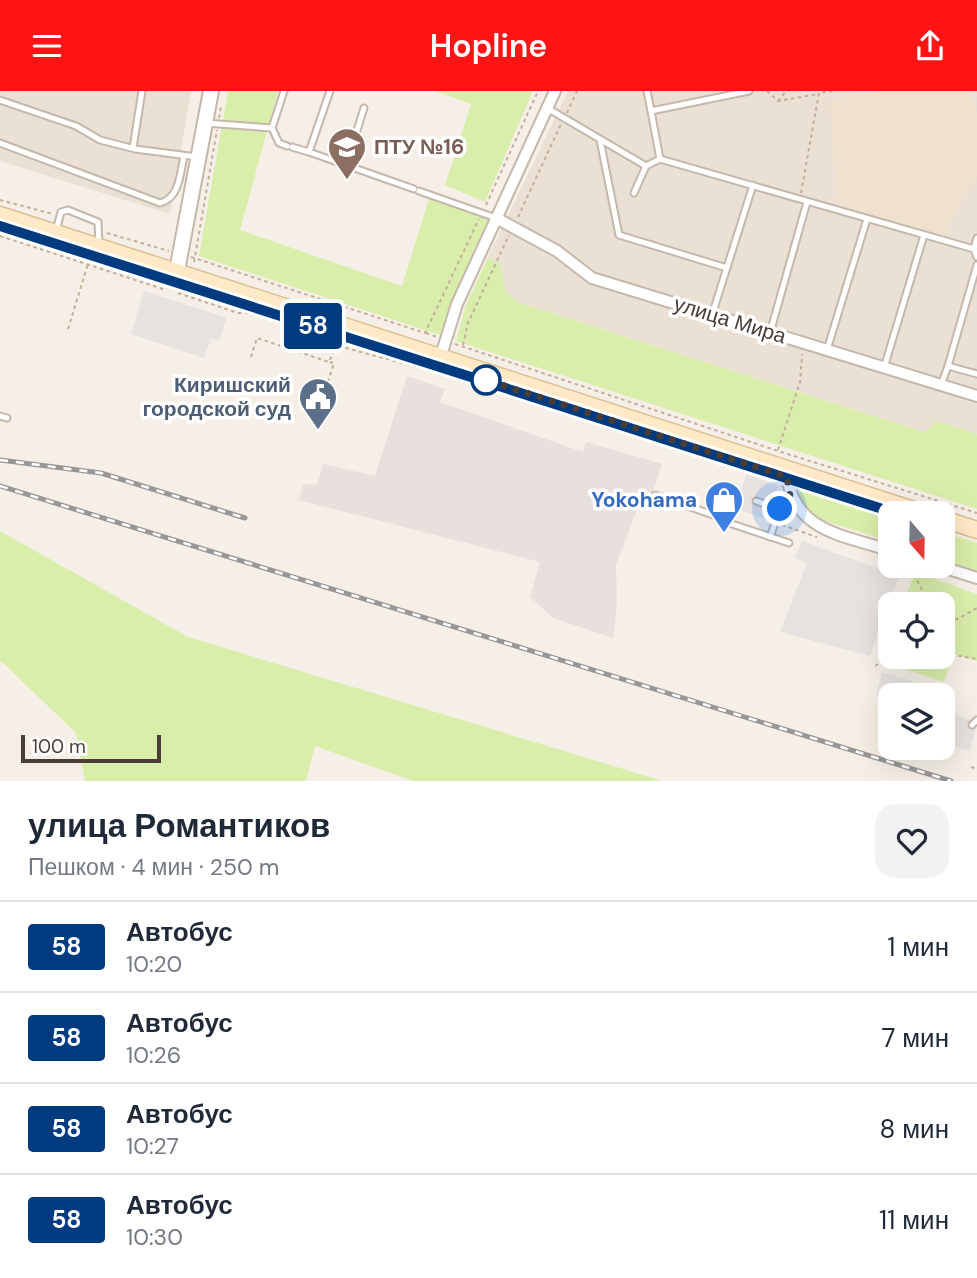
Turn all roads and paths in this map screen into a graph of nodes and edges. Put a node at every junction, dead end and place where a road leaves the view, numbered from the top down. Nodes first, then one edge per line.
1 (142, 91) edge
2 (211, 91) edge
3 (284, 91) edge
4 (330, 91) edge
5 (538, 91) edge
6 (555, 91) edge
7 (647, 91) edge
8 (749, 91) edge
9 (767, 91) edge
10 (786, 91) edge
11 (832, 91) edge
12 (819, 93) junction
13 (0, 100) edge
14 (778, 100) junction
15 (222, 102) dead end
16 (364, 108) dead end
17 (547, 108) junction
18 (651, 111) junction
19 (212, 123) junction
20 (272, 128) junction
21 (600, 140) junction
22 (0, 143) edge
23 (133, 148) junction
24 (309, 152) junction
25 (184, 156) junction
26 (200, 157) junction
27 (660, 159) junction
28 (346, 166) junction
29 (646, 166) junction
30 (753, 185) junction
31 (634, 193) dead end
32 (0, 199) edge
33 (803, 201) junction
34 (61, 212) junction
35 (482, 213) junction
36 (0, 215) edge
37 (496, 218) junction
38 (867, 219) junction
39 (0, 226) edge
40 (924, 235) junction
41 (0, 236) edge
42 (54, 238) junction
43 (99, 239) junction
44 (977, 239) edge
45 (974, 249) junction
46 (165, 250) dead end
47 (977, 257) edge
48 (195, 258) junction
49 (88, 264) junction
50 (977, 265) edge
51 (727, 268) junction
52 (183, 282) junction
53 (712, 315) junction
54 (68, 329) dead end
55 (770, 333) junction
56 (803, 343) junction
57 (335, 345) junction
58 (463, 347) dead end
59 (827, 350) junction
60 (251, 357) dead end
61 (439, 361) junction
62 (330, 362) junction
63 (948, 366) junction
64 (884, 368) junction
65 (977, 374) edge
66 (328, 382) dead end
67 (941, 385) junction
68 (977, 396) edge
69 (778, 451) junction
70 (789, 482) junction
71 (655, 495) dead end
72 (756, 501) dead end
73 (878, 503) edge
74 (878, 508) edge
75 (780, 509) junction
76 (977, 513) edge
77 (722, 518) dead end
78 (729, 523) dead end
79 (956, 523) edge
80 (977, 530) edge
81 (956, 533) edge
82 (770, 537) junction
83 (977, 540) edge
84 (789, 543) dead end
85 (878, 547) edge
86 (956, 571) edge
87 (977, 578) edge
88 (977, 608) edge
89 (955, 620) edge
90 (955, 655) edge
91 (977, 660) edge
92 (878, 664) edge
93 (875, 666) dead end
94 (977, 720) edge
95 (972, 725) dead end
96 (971, 767) dead end
97 (977, 769) edge

1 - 23 lane
2 - 19 street
3 - 20 lane
4 - 24 lane
5 - 35 path
6 - 17 street
7 - 18 lane
8 - 18 lane
9 - 14 path
10 - 14 path
11 - 12 path
12 - 14 path
12 - 33 path
13 - 23 lane
15 - 19 path
16 - 28 lane
17 - 21 lane
17 - 37 street
18 - 27 lane
19 - 20 lane
19 - 26 street
19 - 48 path
20 - 24 lane
21 - 29 lane
21 - 51 lane
22 - 25 lane
23 - 25 lane
24 - 28 lane
25 - 26 lane
26 - 52 street
27 - 29 lane
27 - 30 lane
28 - 35 lane
29 - 31 lane
30 - 33 lane
30 - 51 lane
32 - 34 path
33 - 38 lane
33 - 55 lane
34 - 42 lane
34 - 43 lane
35 - 37 lane
35 - 48 path
36 - 42 main road
37 - 53 street, улица Мира
37 - 61 street
38 - 40 lane
38 - 59 lane
39 - 42 main road
40 - 45 lane
40 - 64 lane
41 - 49 path
42 - 43 main road
42 - 52 main road
43 - 46 path
43 - 52 main road
44 - 45 lane
45 - 47 lane
48 - 52 path
49 - 52 path
49 - 54 path
50 - 63 lane
51 - 53 lane
52 - 57 path
52 - 61 main road
53 - 55 street, улица Мира
55 - 56 street, улица Мира
56 - 59 street, улица Мира
56 - 69 path
57 - 62 path
57 - 70 path
58 - 69 path
59 - 64 street, улица Мира
60 - 62 path
61 - 70 main road
62 - 66 path
63 - 65 lane
63 - 67 lane
64 - 67 street, улица Мира
67 - 68 street, улица Мира
69 - 76 path
70 - 73 main road
70 - 74 main road
70 - 75 lane
70 - 85 street
71 - 77 lane
72 - 75 lane
75 - 82 lane
78 - 82 lane
79 - 80 main road
81 - 83 main road
82 - 84 lane
86 - 87 street
88 - 89 path
90 - 91 path
92 - 93 path
94 - 95 lane
96 - 97 path

